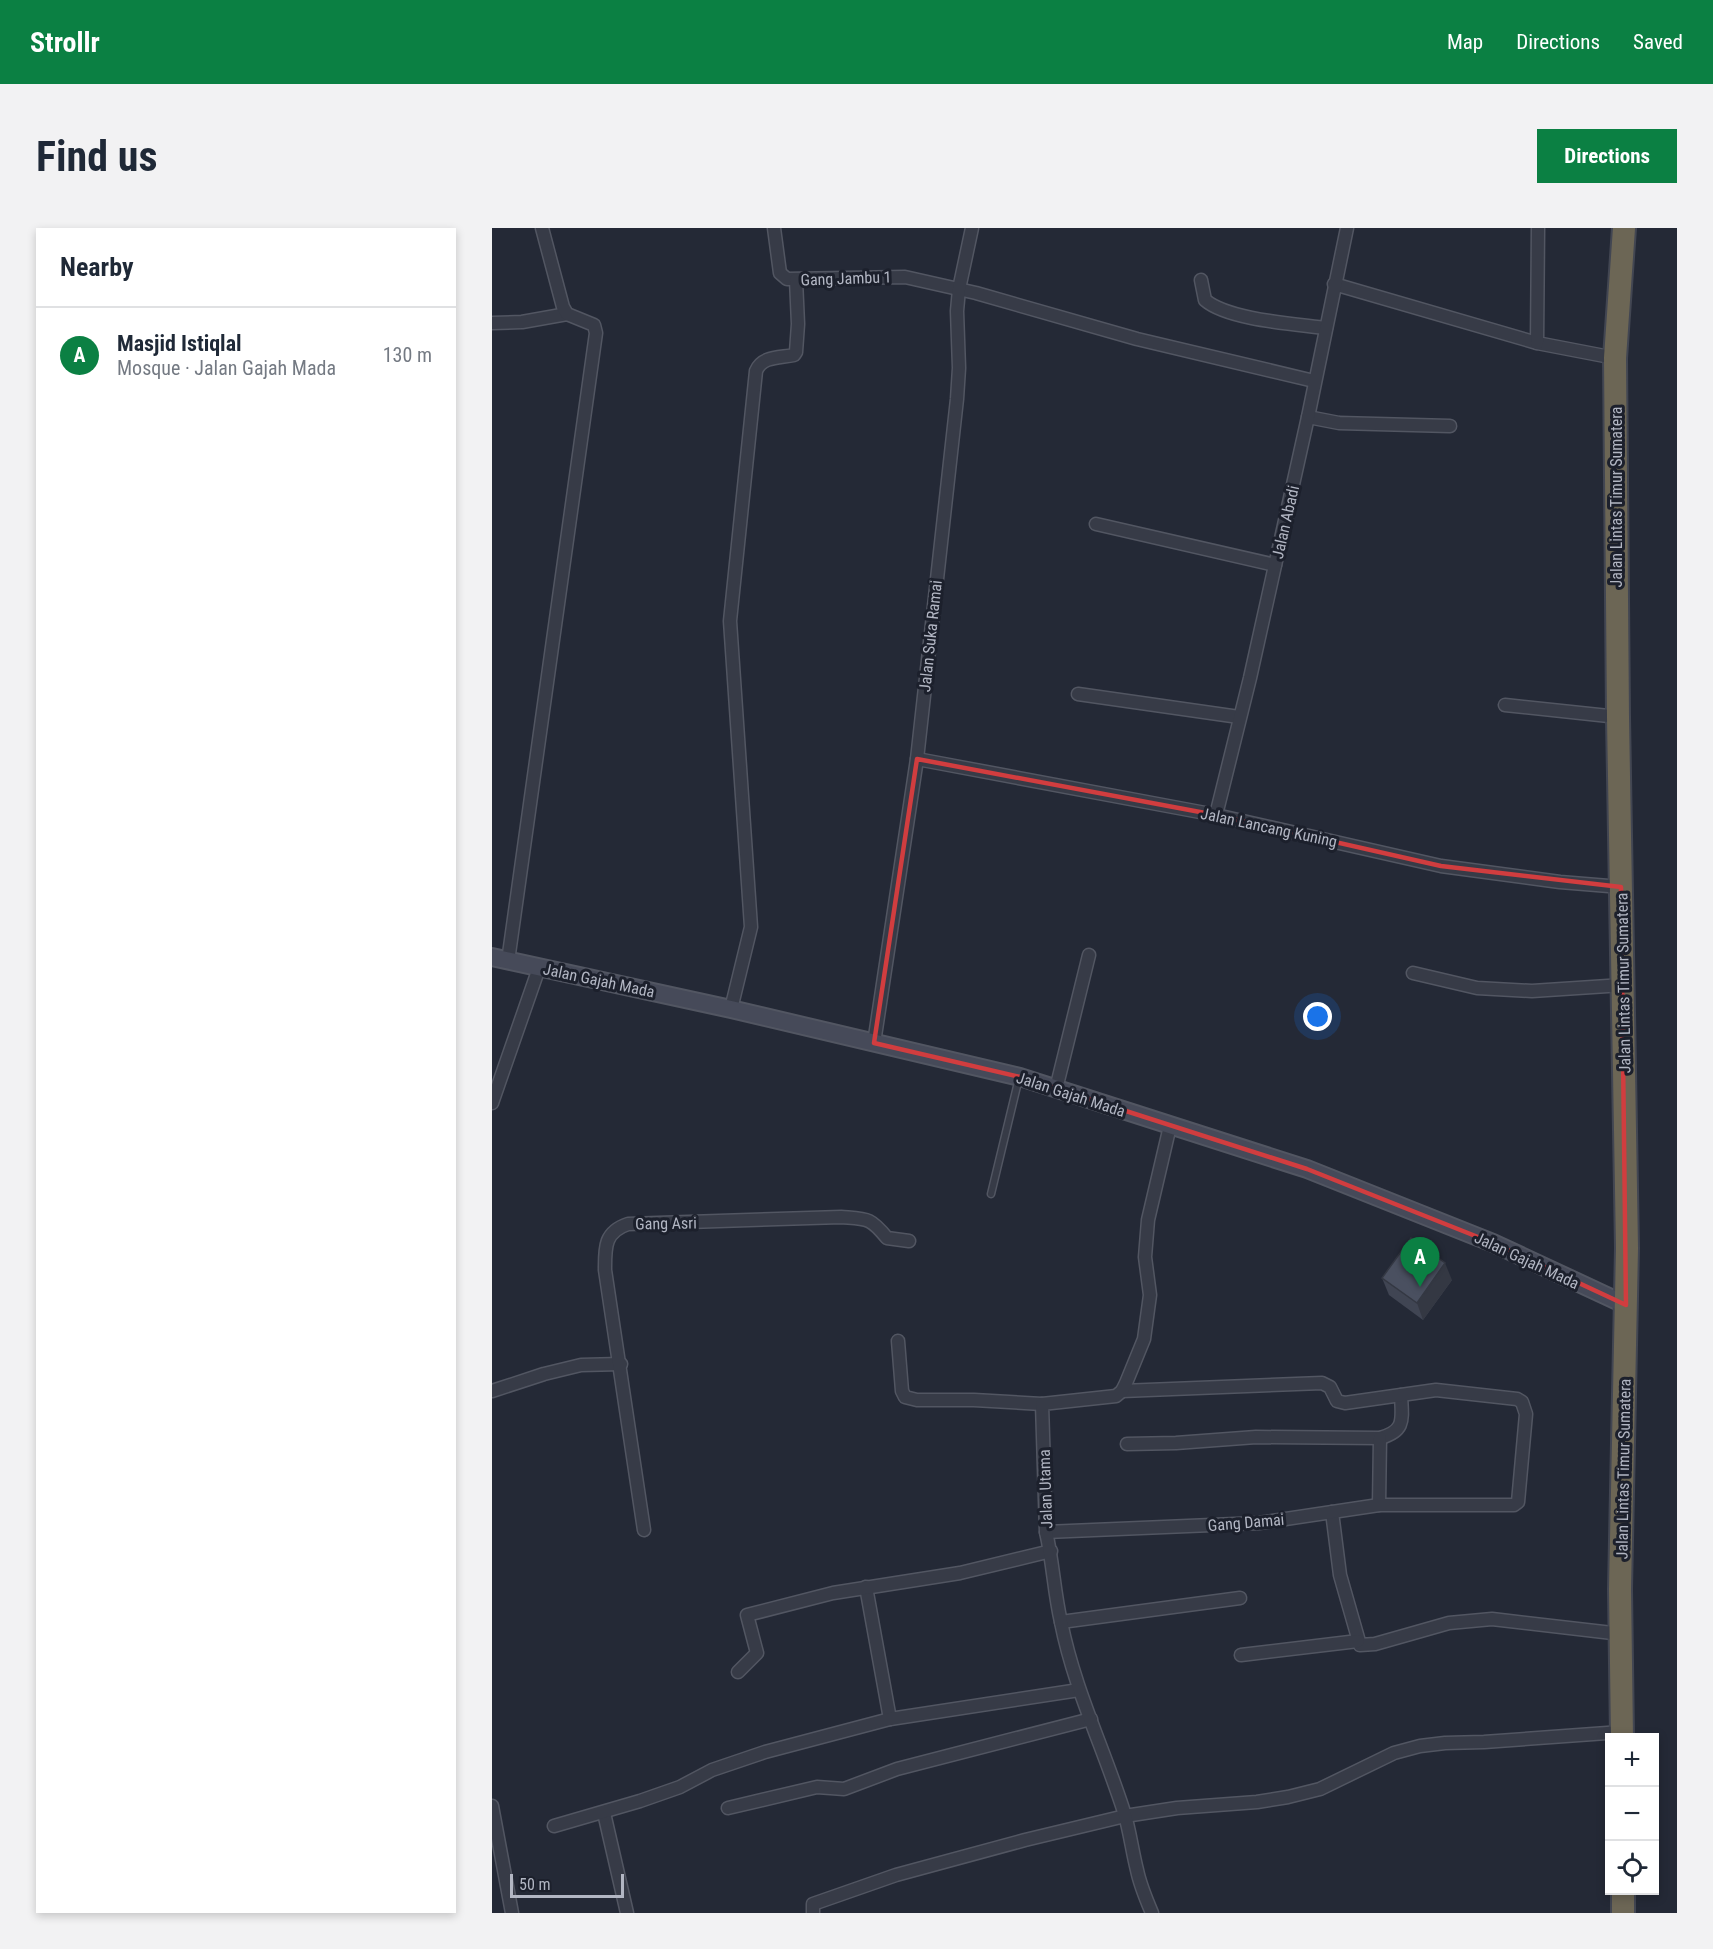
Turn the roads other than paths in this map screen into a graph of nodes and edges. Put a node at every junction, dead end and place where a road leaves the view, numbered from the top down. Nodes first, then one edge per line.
1 (543, 228) edge
2 (774, 228) edge
3 (972, 228) edge
4 (1347, 228) edge
5 (1538, 228) edge
6 (1624, 228) edge
7 (796, 280) junction
8 (1202, 280) dead end
9 (1334, 284) junction
10 (959, 289) junction
11 (567, 314) junction
12 (492, 323) edge
13 (1326, 328) junction
14 (1537, 343) junction
15 (1615, 358) junction
16 (1314, 381) junction
17 (1308, 417) junction
18 (1450, 426) dead end
19 (1096, 524) dead end
20 (1275, 565) junction
21 (1078, 694) dead end
22 (1505, 705) dead end
23 (1239, 717) junction
24 (1618, 717) junction
25 (917, 759) junction
26 (1216, 815) junction
27 (1621, 887) junction
28 (1089, 955) dead end
29 (500, 959) edge
30 (539, 968) junction
31 (1413, 973) dead end
32 (1623, 985) junction
33 (731, 1008) junction
34 (874, 1043) junction
35 (1020, 1077) junction
36 (1056, 1089) junction
37 (492, 1103) edge
38 (1170, 1126) junction
39 (992, 1194) dead end
40 (909, 1241) dead end
41 (1626, 1305) junction
42 (898, 1341) dead end
43 (621, 1364) junction
44 (492, 1391) edge
45 (1122, 1391) junction
46 (1401, 1395) junction
47 (1042, 1404) junction
48 (1380, 1438) junction
49 (1127, 1444) dead end
50 (1379, 1505) junction
51 (1332, 1512) junction
52 (644, 1530) dead end
53 (1046, 1532) junction
54 (1051, 1551) junction
55 (866, 1587) junction
56 (1240, 1598) dead end
57 (1060, 1622) junction
58 (1621, 1634) junction
59 (1358, 1641) junction
60 (1241, 1655) dead end
61 (738, 1672) dead end
62 (1079, 1690) junction
63 (890, 1719) junction
64 (1091, 1719) junction
65 (1622, 1733) edge
66 (1605, 1736) edge
67 (492, 1806) edge
68 (728, 1808) dead end
69 (604, 1812) junction
70 (1125, 1815) junction
71 (554, 1826) dead end
72 (1623, 1895) edge
73 (513, 1913) edge
74 (627, 1913) edge
75 (813, 1913) edge
76 (1152, 1913) edge
77 (1623, 1913) edge

1 - 11 street
2 - 7 street, Gang Jambu 1
3 - 10 street, Jalan Suka Ramai
4 - 9 street, Jalan Abadi
5 - 14 street
6 - 15 highway, Jalan Lintas Timur Sumatera
7 - 10 street, Gang Jambu 1
7 - 33 street
8 - 13 street
9 - 13 street, Jalan Abadi
9 - 14 street
10 - 16 street, Gang Jambu 1
10 - 25 street, Jalan Suka Ramai
11 - 12 street
11 - 29 street
13 - 16 street, Jalan Abadi
14 - 15 street
15 - 24 highway, Jalan Lintas Timur Sumatera
16 - 17 street, Jalan Abadi
17 - 18 street
17 - 20 street, Jalan Abadi
19 - 20 street
20 - 23 street, Jalan Abadi
21 - 23 street
22 - 24 street
23 - 26 street, Jalan Abadi
24 - 27 highway, Jalan Lintas Timur Sumatera
25 - 26 street, Jalan Lancang Kuning
25 - 34 street, Jalan Suka Ramai
26 - 27 street, Jalan Lancang Kuning
27 - 32 highway, Jalan Lintas Timur Sumatera
28 - 36 street
29 - 30 street, Jalan Gajah Mada
30 - 33 street, Jalan Gajah Mada
30 - 37 street
31 - 32 street
32 - 41 highway, Jalan Lintas Timur Sumatera
33 - 34 street, Jalan Gajah Mada
34 - 35 street, Jalan Gajah Mada
35 - 36 street, Jalan Gajah Mada
35 - 39 lane
36 - 38 street, Jalan Gajah Mada
38 - 41 street, Jalan Gajah Mada
38 - 45 street
40 - 43 street, Gang Asri
41 - 58 highway, Jalan Lintas Timur Sumatera
42 - 47 street
43 - 44 street
43 - 52 street, Gang Asri
45 - 46 street
45 - 47 street
46 - 48 street
46 - 50 street, Gang Damai
47 - 53 street, Jalan Utama
48 - 49 street
48 - 50 street
50 - 51 street, Gang Damai
51 - 53 street, Gang Damai
51 - 59 street
53 - 54 street, Jalan Utama
54 - 55 street
54 - 57 street, Jalan Utama
55 - 61 street
55 - 63 street
56 - 57 street
57 - 62 street, Jalan Utama
58 - 59 street
58 - 65 highway, Jalan Lintas Timur Sumatera
59 - 60 street
62 - 63 street
62 - 64 street, Jalan Utama
63 - 69 street
64 - 68 street
64 - 70 street, Jalan Utama
66 - 70 street
67 - 73 street
69 - 71 street
69 - 74 street
70 - 75 street
70 - 76 street, Jalan Utama
72 - 77 highway

